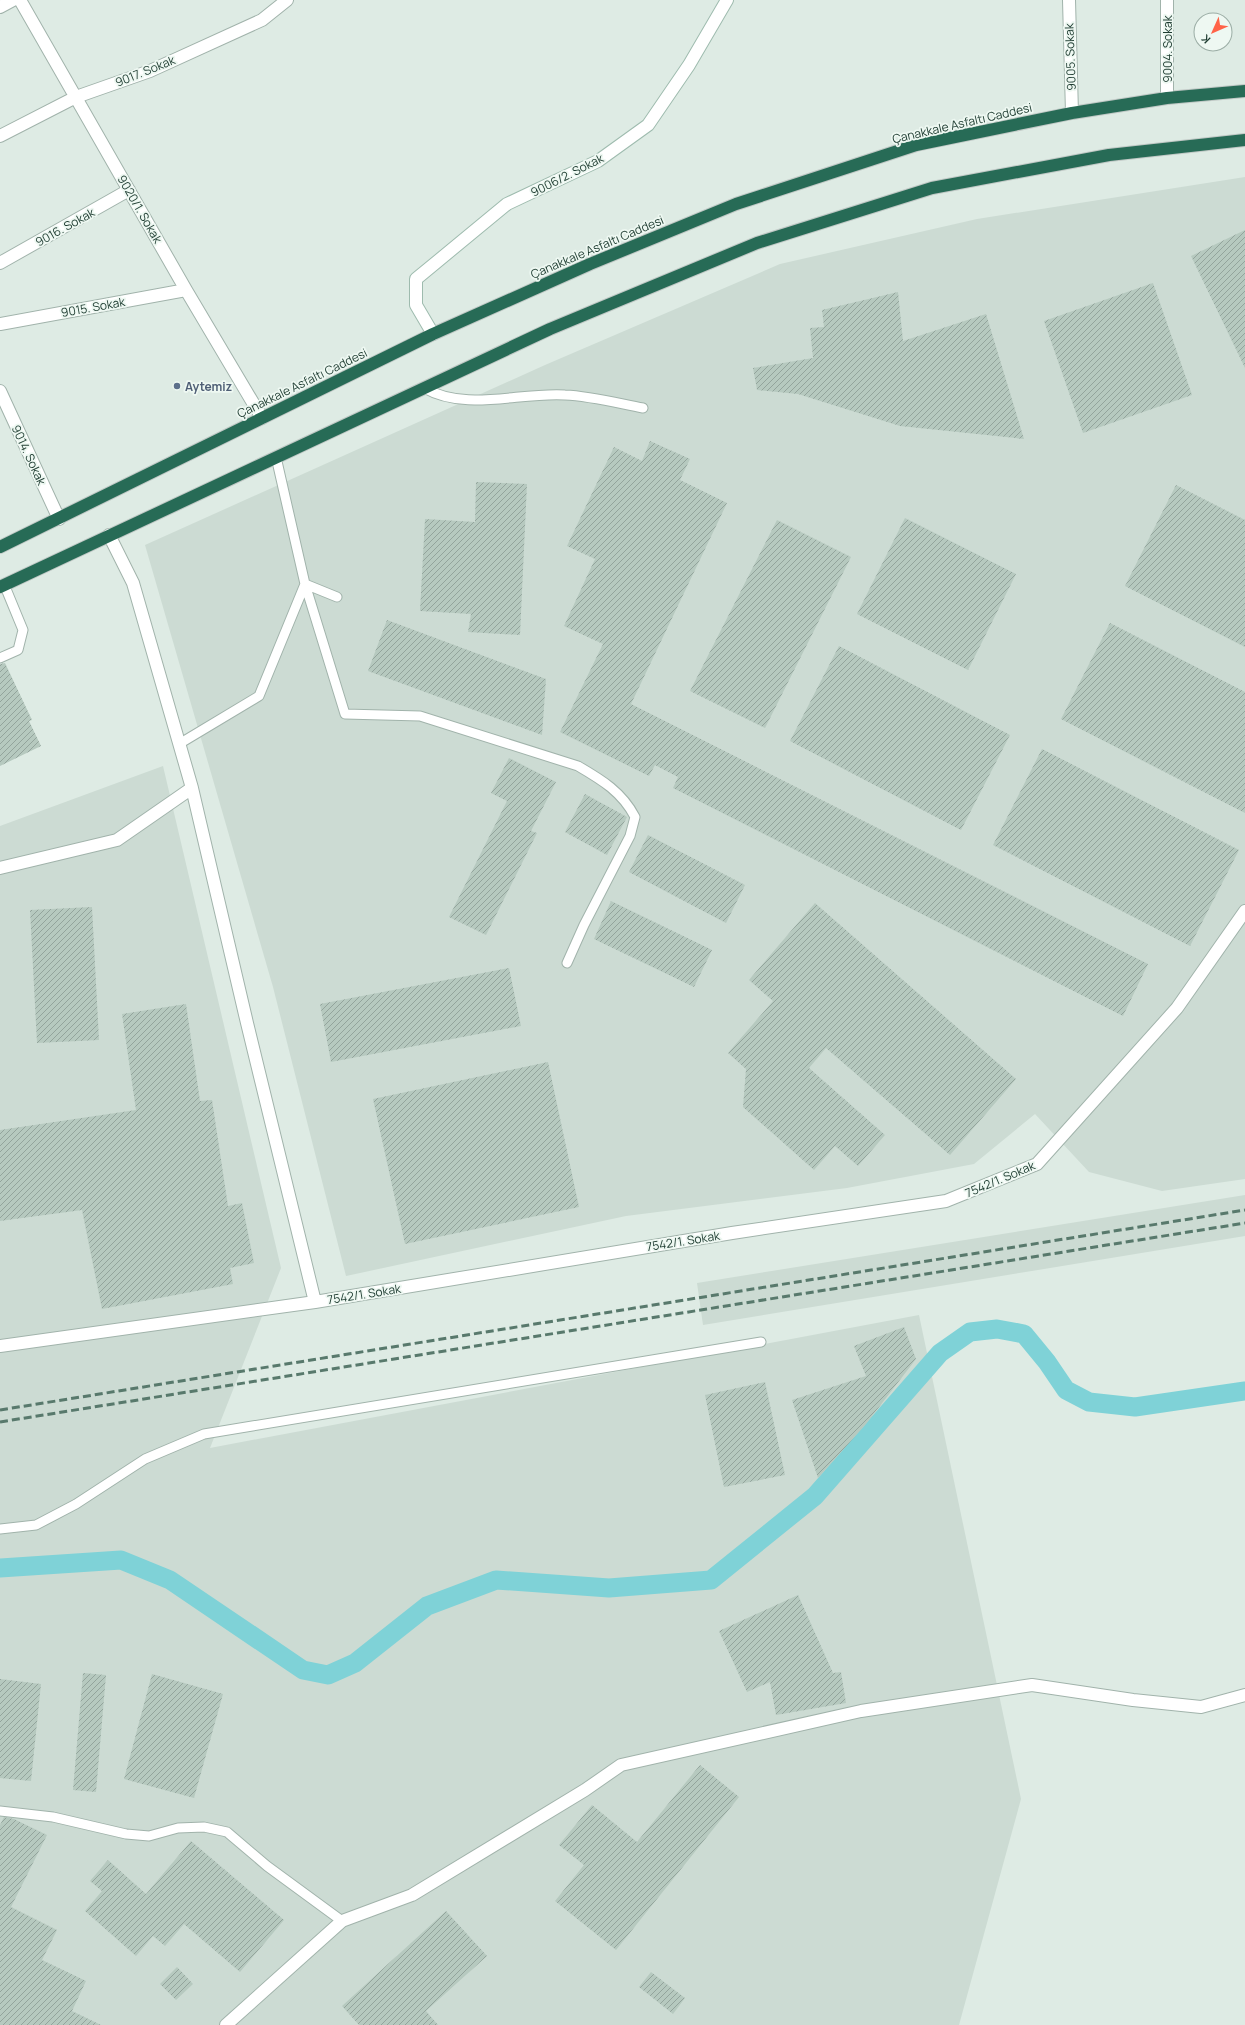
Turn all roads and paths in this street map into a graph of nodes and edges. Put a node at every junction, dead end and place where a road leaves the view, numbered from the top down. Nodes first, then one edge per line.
1 (13, 0) edge
2 (20, 0) edge
3 (287, 0) edge
4 (727, 0) edge
5 (1069, 0) edge
6 (1167, 0) edge
7 (0, 7) edge
8 (1245, 91) edge
9 (76, 97) junction
10 (1167, 98) junction
11 (1072, 113) junction
12 (0, 136) edge
13 (1245, 140) edge
14 (129, 190) junction
15 (0, 263) edge
16 (186, 290) junction
17 (0, 324) edge
18 (432, 334) junction
19 (424, 388) junction
20 (0, 391) edge
21 (643, 408) dead end
22 (262, 418) junction
23 (276, 457) junction
24 (59, 519) junction
25 (109, 536) junction
26 (0, 547) edge
27 (305, 584) junction
28 (2, 586) edge
29 (337, 597) dead end
30 (0, 658) edge
31 (179, 744) junction
32 (192, 788) junction
33 (0, 868) edge
34 (1245, 911) edge
35 (567, 963) dead end
36 (315, 1302) junction
37 (761, 1342) dead end
38 (0, 1346) edge
39 (0, 1529) edge
40 (1245, 1694) edge
41 (0, 1811) edge
42 (342, 1921) junction
43 (226, 2025) edge

1 - 7 street
2 - 9 street, 9020/1. Sokak
3 - 9 street, 9017. Sokak
4 - 18 street, 9006/2. Sokak
5 - 11 street, 9005. Sokak
6 - 10 street, 9004. Sokak
8 - 10 highway, Çanakkale Asfaltı Caddesi
9 - 12 street, 9017. Sokak
9 - 14 street, 9020/1. Sokak
10 - 11 highway, Çanakkale Asfaltı Caddesi
11 - 18 highway, Çanakkale Asfaltı Caddesi
13 - 19 highway
14 - 15 street, 9016. Sokak
14 - 16 street, 9020/1. Sokak
16 - 17 street, 9015. Sokak
16 - 22 street, 9020/1. Sokak
18 - 22 highway, Çanakkale Asfaltı Caddesi
19 - 21 lane
19 - 23 highway
20 - 24 street, 9014. Sokak
22 - 24 highway, Çanakkale Asfaltı Caddesi
23 - 25 highway
23 - 27 lane
24 - 26 highway, Çanakkale Asfaltı Caddesi
25 - 28 highway
25 - 31 street
27 - 29 lane
27 - 31 lane
27 - 35 lane
28 - 30 lane
31 - 32 street
32 - 33 street
32 - 36 street
34 - 36 street, 7542/1. Sokak
36 - 38 street, 7542/1. Sokak
37 - 39 lane
40 - 42 street
41 - 42 lane
42 - 43 street

